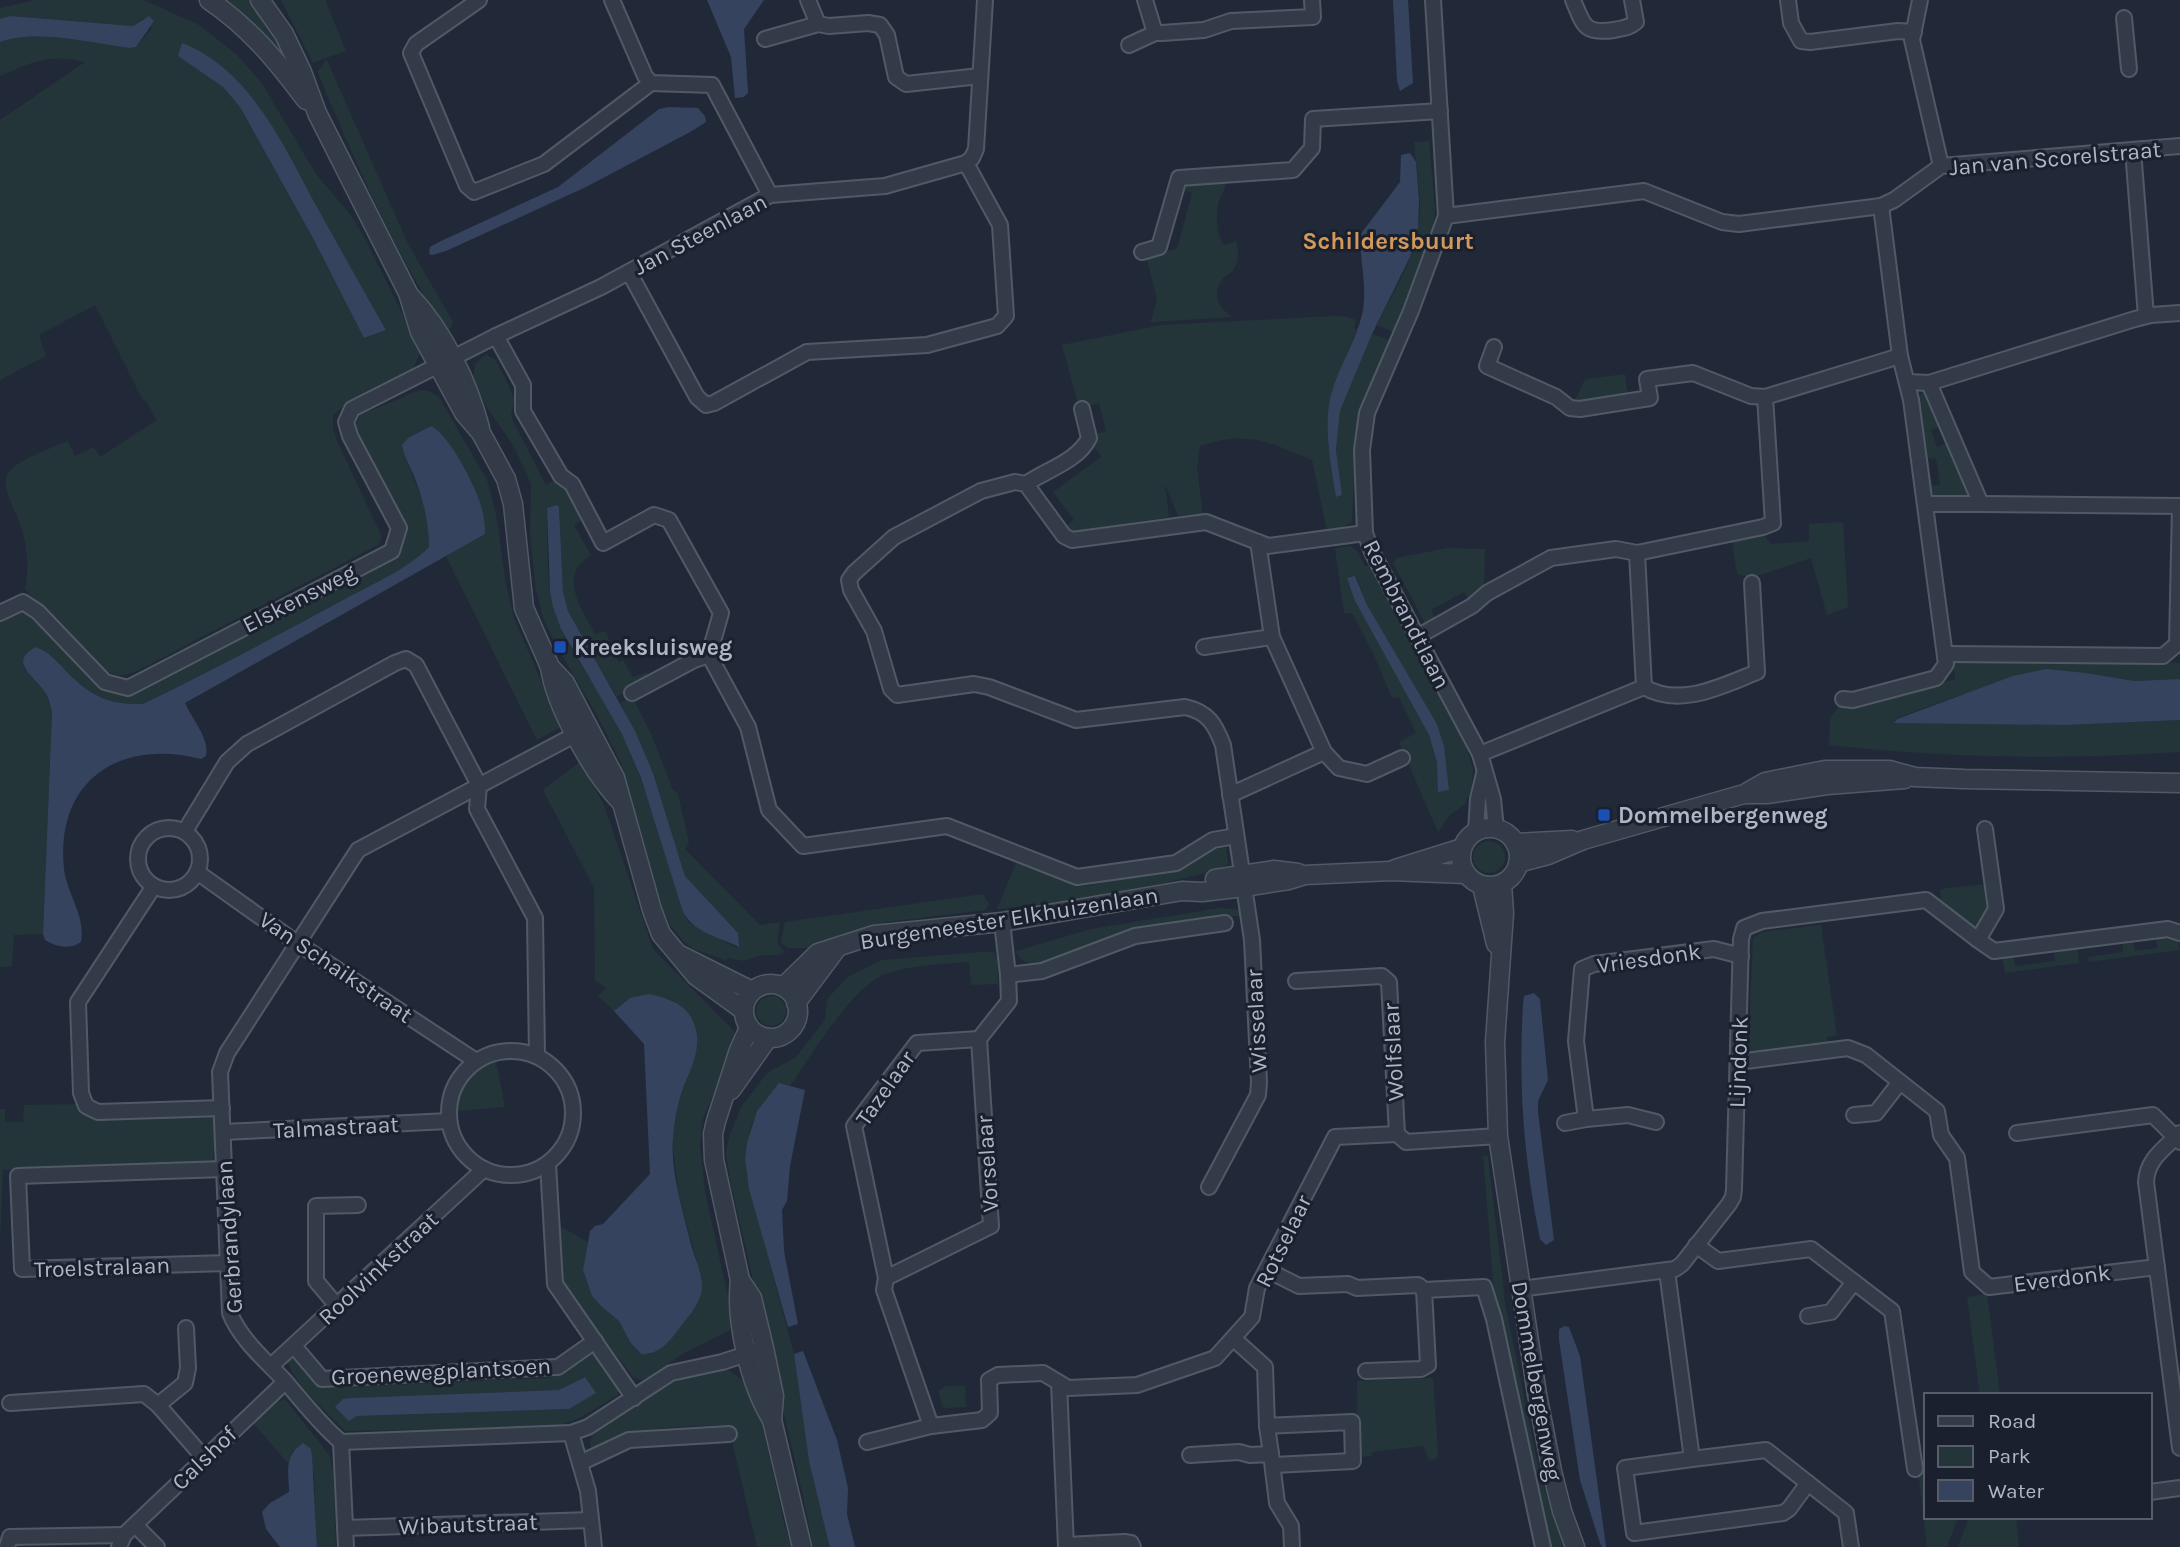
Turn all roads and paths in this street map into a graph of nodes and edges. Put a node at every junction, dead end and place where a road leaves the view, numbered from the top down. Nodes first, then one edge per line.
1 (209, 0) edge
2 (260, 0) edge
3 (479, 0) edge
4 (612, 0) edge
5 (808, 0) edge
6 (985, 0) edge
7 (1145, 0) edge
8 (1312, 0) edge
9 (1433, 0) edge
10 (1573, 0) edge
11 (1632, 0) edge
12 (1788, 0) edge
13 (1920, 0) edge
14 (2124, 18) dead end
15 (818, 24) junction
16 (1914, 32) junction
17 (1155, 33) junction
18 (765, 40) dead end
19 (1129, 45) dead end
20 (2129, 69) dead end
21 (980, 76) junction
22 (651, 83) junction
23 (1440, 111) junction
24 (317, 113) junction
25 (2180, 146) edge
26 (2133, 149) junction
27 (966, 163) junction
28 (1941, 166) junction
29 (770, 195) junction
30 (1881, 206) junction
31 (1446, 216) junction
32 (1142, 251) dead end
33 (629, 272) junction
34 (2180, 313) edge
35 (2146, 316) junction
36 (496, 336) junction
37 (1494, 347) dead end
38 (1900, 356) junction
39 (445, 362) junction
40 (1908, 382) junction
41 (1928, 383) junction
42 (1765, 397) junction
43 (1082, 409) dead end
44 (1026, 484) junction
45 (1981, 504) junction
46 (1926, 505) junction
47 (2180, 506) edge
48 (1365, 533) junction
49 (1258, 542) junction
50 (1637, 553) junction
51 (1752, 583) dead end
52 (0, 613) edge
53 (1417, 636) junction
54 (1272, 637) junction
55 (1204, 647) dead end
56 (1945, 654) junction
57 (709, 655) junction
58 (1644, 687) junction
59 (632, 693) dead end
60 (1843, 699) dead end
61 (583, 730) junction
62 (1324, 752) junction
63 (1480, 754) junction
64 (1402, 758) dead end
65 (1485, 773) junction
66 (2180, 783) edge
67 (479, 785) junction
68 (1230, 796) junction
69 (1985, 828) dead end
70 (1496, 829) junction
71 (184, 831) junction
72 (1476, 831) junction
73 (1236, 836) junction
74 (1583, 839) junction
75 (1515, 843) junction
76 (1461, 848) junction
77 (1518, 863) junction
78 (1390, 871) junction
79 (197, 872) junction
80 (1466, 874) junction
81 (1243, 881) junction
82 (1502, 884) junction
83 (153, 886) junction
84 (1482, 886) junction
85 (1002, 922) junction
86 (1225, 923) dead end
87 (2180, 933) edge
88 (1979, 940) junction
89 (297, 943) junction
90 (836, 948) junction
91 (675, 952) junction
92 (1741, 956) junction
93 (1500, 961) junction
94 (1008, 975) junction
95 (1296, 981) dead end
96 (783, 987) junction
97 (752, 991) junction
98 (796, 1003) junction
99 (743, 1010) junction
100 (749, 1028) junction
101 (768, 1038) junction
102 (979, 1039) junction
103 (537, 1056) junction
104 (476, 1061) junction
105 (1738, 1062) junction
106 (1900, 1082) junction
107 (721, 1104) junction
108 (222, 1108) junction
109 (1854, 1115) dead end
110 (1586, 1119) junction
111 (449, 1121) junction
112 (1564, 1122) dead end
113 (1656, 1122) dead end
114 (223, 1132) junction
115 (2017, 1133) dead end
116 (1397, 1134) junction
117 (1498, 1136) junction
118 (2178, 1138) edge
119 (548, 1164) junction
120 (224, 1168) junction
121 (484, 1169) junction
122 (1209, 1187) dead end
123 (358, 1205) dead end
124 (1696, 1245) junction
125 (228, 1263) junction
126 (2157, 1267) junction
127 (1267, 1270) junction
128 (1667, 1271) junction
129 (886, 1278) junction
130 (1854, 1282) junction
131 (1421, 1287) junction
132 (1520, 1289) junction
133 (337, 1306) junction
134 (1808, 1315) dead end
135 (186, 1328) dead end
136 (2180, 1329) edge
137 (2165, 1331) junction
138 (1234, 1339) junction
139 (595, 1341) junction
140 (294, 1346) junction
141 (756, 1351) junction
142 (271, 1366) junction
143 (1366, 1371) dead end
144 (285, 1382) junction
145 (1059, 1382) junction
146 (634, 1398) junction
147 (10, 1403) dead end
148 (158, 1405) junction
149 (931, 1426) junction
150 (1267, 1426) junction
151 (571, 1433) junction
152 (729, 1434) dead end
153 (341, 1442) junction
154 (867, 1442) dead end
155 (2180, 1448) edge
156 (1190, 1455) dead end
157 (204, 1458) junction
158 (1692, 1459) junction
159 (1272, 1460) junction
160 (580, 1462) junction
161 (1915, 1469) dead end
162 (1808, 1483) junction
163 (2180, 1488) edge
164 (2152, 1492) edge
165 (590, 1520) junction
166 (135, 1525) junction
167 (345, 1528) junction
168 (121, 1541) edge
169 (1066, 1546) edge
170 (7, 1547) edge
171 (157, 1547) edge
172 (346, 1547) edge
173 (594, 1547) edge
174 (802, 1547) edge
175 (1133, 1547) edge
176 (1292, 1547) edge
177 (1543, 1547) edge
178 (1575, 1547) edge
179 (1852, 1547) edge

1 - 24 street
2 - 24 street
3 - 22 street
4 - 22 street
5 - 15 street
6 - 21 street
7 - 17 street
8 - 17 street
9 - 23 street, Rembrandtlaan
10 - 11 street
12 - 16 street
13 - 16 street
14 - 20 street
15 - 18 street
15 - 21 street
16 - 28 street
17 - 19 street
21 - 27 street
22 - 29 street
23 - 31 street, Rembrandtlaan
23 - 32 street
24 - 39 street
25 - 26 street, Jan van Scorelstraat
26 - 28 street, Jan van Scorelstraat
26 - 35 street
27 - 29 street, Jan Steenlaan
27 - 33 street
28 - 30 street, Jan van Scorelstraat
29 - 33 street, Jan Steenlaan
30 - 31 street, Jan van Scorelstraat
30 - 38 street
31 - 48 street, Rembrandtlaan
33 - 36 street, Jan Steenlaan
34 - 35 street
35 - 41 street
36 - 39 street, Jan Steenlaan
36 - 57 street
37 - 42 street
38 - 40 street
38 - 42 street
39 - 52 street, Elskensweg
39 - 61 street
40 - 41 street
40 - 46 street
41 - 45 street
42 - 50 street
43 - 44 street
44 - 49 street
44 - 68 street, Wisselaar
45 - 46 street
45 - 47 street
46 - 56 street
47 - 56 street
48 - 49 street
48 - 53 street, Rembrandtlaan
49 - 54 street
50 - 53 street
50 - 58 street
51 - 58 street
53 - 63 street, Rembrandtlaan
54 - 55 street
54 - 62 street
56 - 60 street
57 - 59 street
57 - 73 street
58 - 63 street
61 - 67 street, Gerbrandylaan
61 - 91 street
62 - 64 street
62 - 68 street
63 - 65 street, Rembrandtlaan
65 - 70 street, Rembrandtlaan
65 - 72 street, Rembrandtlaan
66 - 74 street
67 - 71 street
67 - 89 street, Gerbrandylaan
67 - 103 street
68 - 73 street, Wisselaar
69 - 88 street
70 - 72 street
70 - 75 street
71 - 79 street
71 - 83 street
72 - 76 street
73 - 81 street, Wisselaar
74 - 75 street
74 - 77 street
75 - 77 street
76 - 78 street, Burgemeester Elkhuizenlaan
76 - 80 street
77 - 82 street
78 - 80 street, Burgemeester Elkhuizenlaan
78 - 81 street, Burgemeester Elkhuizenlaan
79 - 83 street
79 - 89 street, Van Schaikstraat
80 - 84 street
81 - 85 street, Burgemeester Elkhuizenlaan
81 - 122 street, Wisselaar
82 - 84 street
82 - 93 street, Dommelbergenweg
83 - 108 street
84 - 93 street, Dommelbergenweg
85 - 90 street, Burgemeester Elkhuizenlaan
85 - 94 street
86 - 94 street
87 - 88 street, Lijndonk
88 - 92 street, Lijndonk
89 - 104 street, Van Schaikstraat
89 - 108 street, Gerbrandylaan
90 - 96 street, Burgemeester Elkhuizenlaan
90 - 98 street, Burgemeester Elkhuizenlaan
91 - 97 street
91 - 99 street
92 - 105 street, Lijndonk
92 - 110 street, Vriesdonk
93 - 117 street, Dommelbergenweg
94 - 102 street
95 - 116 street, Wolfslaar
96 - 97 street
96 - 98 street
97 - 99 street
98 - 101 street
99 - 100 street
100 - 101 street
100 - 107 street
101 - 107 street
102 - 129 street, Vorselaar
102 - 129 street, Tazelaar
103 - 104 street
103 - 119 street
104 - 111 street
105 - 106 street
105 - 124 street, Lijndonk
106 - 109 street
106 - 126 street, Everdonk
107 - 141 street
108 - 114 street, Gerbrandylaan
110 - 112 street
110 - 113 street
111 - 114 street, Talmastraat
111 - 121 street
114 - 120 street, Gerbrandylaan
115 - 118 street
116 - 117 street, Rotselaar
116 - 127 street, Rotselaar
117 - 132 street, Dommelbergenweg
118 - 126 street
119 - 121 street
119 - 139 street
120 - 125 street, Gerbrandylaan
120 - 125 street, Troelstralaan
121 - 133 street, Roolvinkstraat
123 - 133 street
124 - 128 street, Lijndonk
124 - 130 street
125 - 142 street, Gerbrandylaan
126 - 137 street
127 - 131 street
127 - 138 street, Rotselaar
128 - 132 street
128 - 158 street
129 - 149 street
130 - 134 street
130 - 161 street
131 - 143 street
131 - 177 street
132 - 178 street, Dommelbergenweg
133 - 140 street, Roolvinkstraat
135 - 148 street
136 - 137 street
137 - 155 street
138 - 145 street, Rotselaar
138 - 150 street
139 - 140 street, Groenewegplantsoen
139 - 146 street
140 - 142 street, Roolvinkstraat
141 - 146 street
141 - 174 street
142 - 144 street, Gerbrandylaan
144 - 153 street, Gerbrandylaan
144 - 157 street, Calshof
145 - 149 street, Rotselaar
145 - 169 street
146 - 151 street
147 - 148 street
148 - 157 street
149 - 154 street, Rotselaar
150 - 159 street
150 - 159 street
151 - 153 street
151 - 160 street
152 - 160 street
153 - 167 street
156 - 159 street
157 - 166 street, Calshof
158 - 162 street
158 - 162 street
159 - 176 street
160 - 165 street
162 - 179 street
163 - 164 street
165 - 167 street, Wibautstraat
165 - 173 street
166 - 168 street, Calshof
166 - 171 street
167 - 172 street
168 - 170 street, Calshof
169 - 175 street

